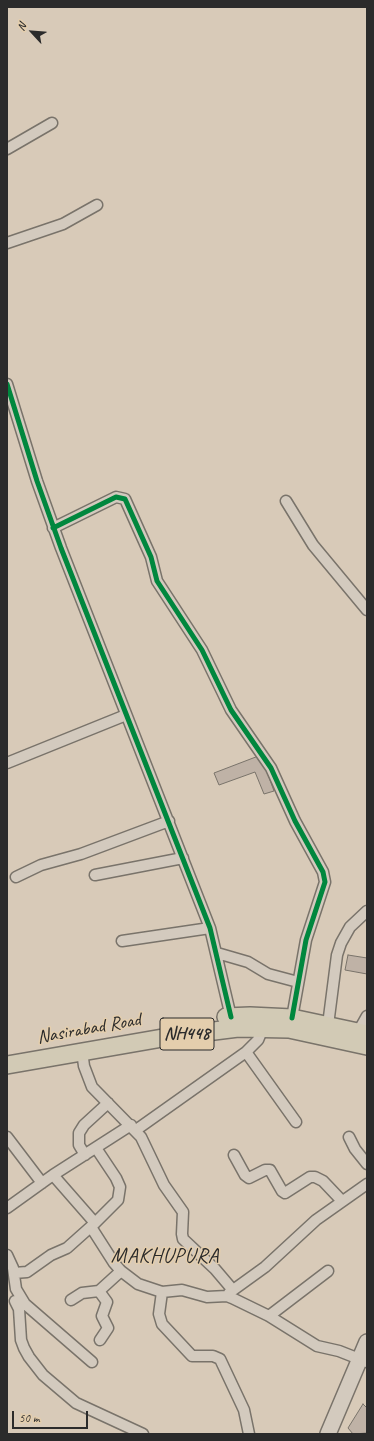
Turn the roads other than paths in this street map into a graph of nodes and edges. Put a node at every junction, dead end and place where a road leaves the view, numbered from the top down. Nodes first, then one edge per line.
1 (52, 123) dead end
2 (7, 149) edge
3 (97, 205) dead end
4 (7, 243) edge
5 (7, 384) edge
6 (286, 502) dead end
7 (53, 528) junction
8 (367, 610) edge
9 (126, 715) junction
10 (7, 763) edge
11 (169, 821) junction
12 (183, 858) junction
13 (95, 875) dead end
14 (16, 877) dead end
15 (367, 911) edge
16 (210, 928) junction
17 (122, 941) dead end
18 (217, 954) junction
19 (298, 982) junction
20 (367, 1016) edge
21 (231, 1017) junction
22 (292, 1018) junction
23 (328, 1025) junction
24 (263, 1028) junction
25 (362, 1033) edge
26 (367, 1046) edge
27 (82, 1051) junction
28 (246, 1052) junction
29 (7, 1053) edge
30 (7, 1065) edge
31 (108, 1103) junction
32 (296, 1122) dead end
33 (134, 1128) junction
34 (349, 1136) dead end
35 (7, 1137) edge
36 (96, 1148) junction
37 (85, 1155) junction
38 (234, 1155) dead end
39 (367, 1164) edge
40 (53, 1175) junction
41 (42, 1183) junction
42 (367, 1184) edge
43 (342, 1201) junction
44 (7, 1208) edge
45 (93, 1225) junction
46 (7, 1255) edge
47 (121, 1271) junction
48 (328, 1271) dead end
49 (14, 1273) junction
50 (99, 1291) junction
51 (162, 1292) junction
52 (230, 1292) junction
53 (71, 1300) dead end
54 (14, 1301) edge
55 (269, 1316) junction
56 (100, 1340) dead end
57 (367, 1342) edge
58 (363, 1361) edge
59 (92, 1362) dead end
60 (143, 1434) edge
61 (248, 1434) edge
62 (328, 1434) edge

1 - 2 street
3 - 4 street
5 - 7 street
6 - 8 street
7 - 9 street
7 - 19 street
9 - 10 street
9 - 11 street
11 - 12 street
11 - 14 street
12 - 13 street
12 - 16 street
15 - 23 street
16 - 17 street
16 - 18 street
18 - 19 street
18 - 21 street
19 - 22 street
20 - 25 street
21 - 22 highway, Nasirabad Road / NH448
21 - 29 highway, Nasirabad Road / NH448
22 - 23 highway, Nasirabad Road / NH448
23 - 25 highway, Nasirabad Road / NH448
24 - 26 highway, Nasirabad Road / NH448
24 - 27 highway, Nasirabad Road / NH448
24 - 28 street
27 - 30 highway, Nasirabad Road / NH448
27 - 31 street
28 - 32 street
28 - 33 street
31 - 33 street
31 - 37 street
33 - 36 street
33 - 52 street
34 - 39 street
35 - 41 street
36 - 37 street
36 - 45 street
37 - 40 street
38 - 43 street
40 - 41 street
40 - 45 street
41 - 44 street
42 - 43 street
43 - 52 street
45 - 47 street
45 - 49 street
46 - 49 street
47 - 50 street
47 - 51 street
48 - 55 street
49 - 54 street
50 - 53 street
50 - 56 street
51 - 52 street
51 - 61 street
52 - 55 street
54 - 59 street
54 - 60 street
55 - 58 street
57 - 58 main road
58 - 62 main road

